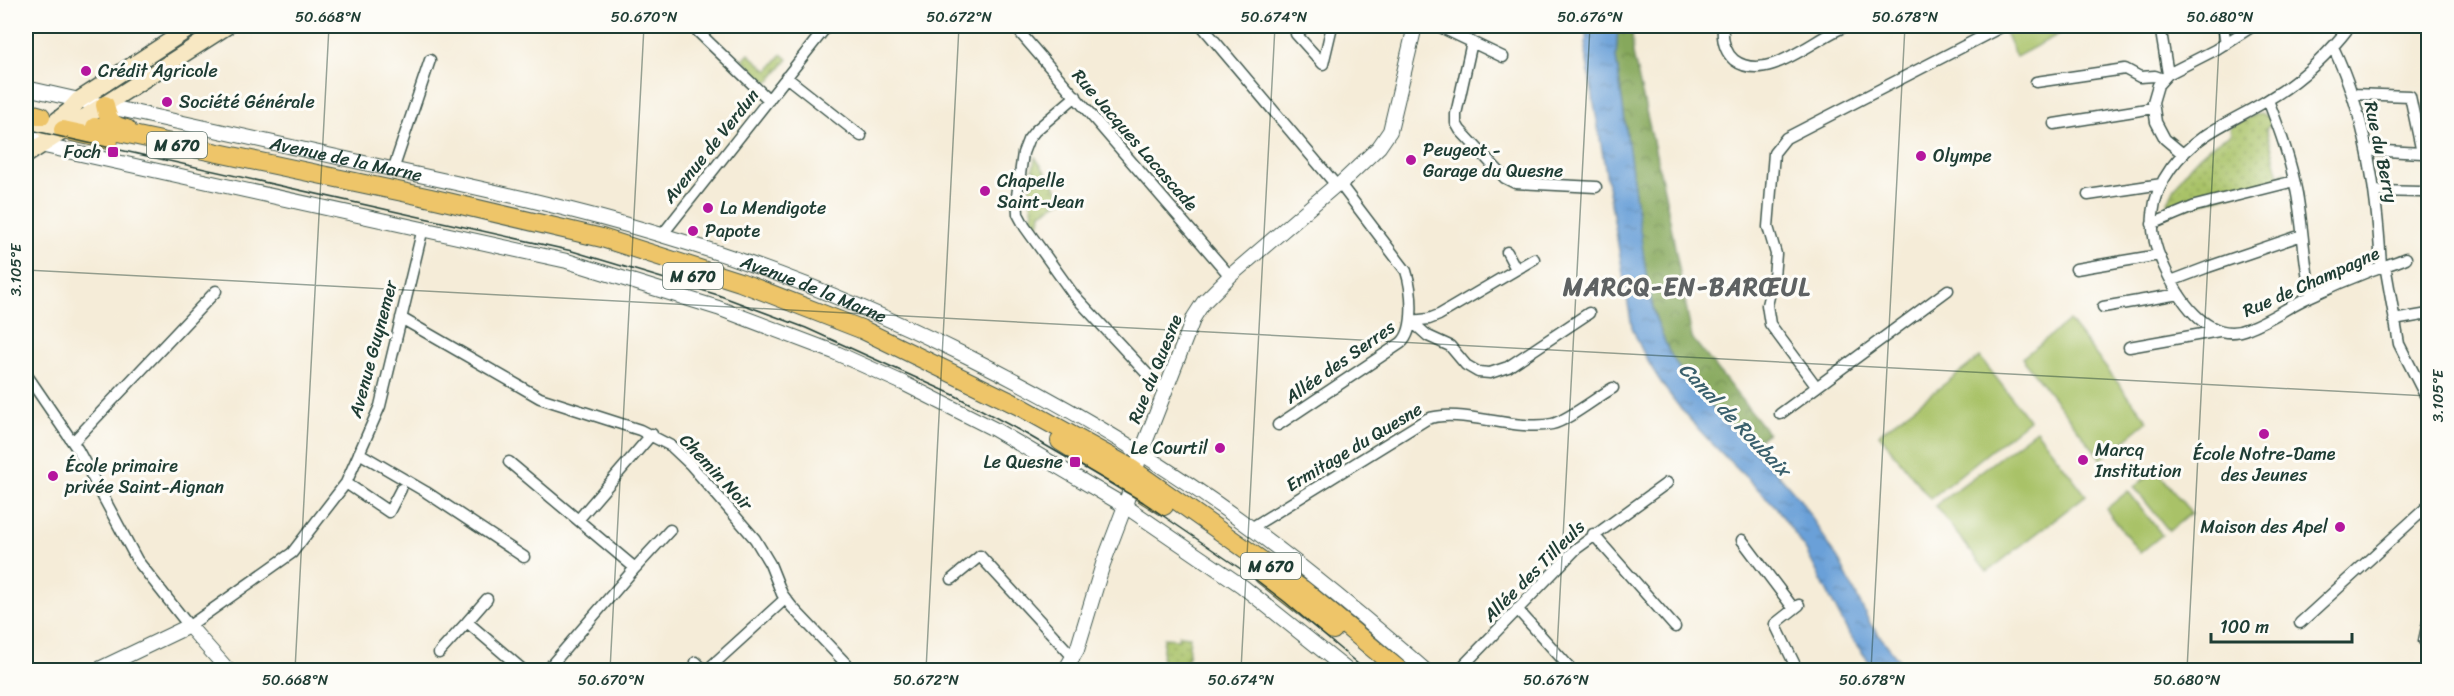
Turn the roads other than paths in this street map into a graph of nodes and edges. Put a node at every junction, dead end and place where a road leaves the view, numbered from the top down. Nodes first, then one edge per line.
1 (193, 26) edge
2 (227, 26) edge
3 (692, 26) edge
4 (827, 26) edge
5 (1016, 26) edge
6 (1202, 26) edge
7 (1306, 26) edge
8 (1332, 26) edge
9 (1414, 26) edge
10 (1438, 26) edge
11 (1723, 26) edge
12 (1846, 26) edge
13 (2003, 26) edge
14 (2160, 26) edge
15 (2223, 26) edge
16 (2253, 26) edge
17 (2350, 26) edge
18 (1472, 42) junction
19 (2226, 44) junction
20 (2333, 47) junction
21 (1503, 57) dead end
22 (430, 60) dead end
23 (129, 67) junction
24 (2166, 76) junction
25 (786, 77) junction
26 (141, 82) junction
27 (2036, 82) dead end
28 (26, 88) edge
29 (2352, 94) junction
30 (1076, 96) junction
31 (79, 100) junction
32 (769, 100) junction
33 (2268, 100) junction
34 (105, 105) junction
35 (2153, 108) junction
36 (38, 121) edge
37 (2054, 124) dead end
38 (861, 136) dead end
39 (33, 143) edge
40 (2367, 150) junction
41 (2182, 154) junction
42 (26, 155) edge
43 (259, 161) junction
44 (219, 162) junction
45 (393, 170) junction
46 (2294, 181) junction
47 (1338, 184) junction
48 (2162, 184) junction
49 (1596, 187) dead end
50 (2375, 191) junction
51 (2421, 192) dead end
52 (2088, 195) dead end
53 (2152, 224) junction
54 (423, 228) junction
55 (662, 235) junction
56 (2302, 235) junction
57 (1507, 252) dead end
58 (2159, 255) junction
59 (2406, 258) dead end
60 (1533, 259) dead end
61 (2383, 266) junction
62 (1516, 269) junction
63 (2076, 269) dead end
64 (1230, 276) junction
65 (2171, 281) junction
66 (1948, 290) dead end
67 (216, 291) dead end
68 (2179, 294) junction
69 (2312, 296) junction
70 (2103, 307) dead end
71 (1588, 313) dead end
72 (2428, 314) edge
73 (401, 318) junction
74 (2394, 320) junction
75 (1411, 321) junction
76 (2220, 330) junction
77 (2129, 347) dead end
78 (26, 374) edge
79 (1816, 386) junction
80 (1612, 388) dead end
81 (1164, 390) junction
82 (2428, 401) edge
83 (1780, 414) dead end
84 (1278, 425) dead end
85 (652, 434) junction
86 (73, 442) junction
87 (359, 453) junction
88 (1141, 453) junction
89 (509, 462) dead end
90 (1133, 478) junction
91 (346, 483) junction
92 (1667, 483) dead end
93 (401, 489) dead end
94 (1125, 506) junction
95 (2428, 506) edge
96 (578, 520) junction
97 (1251, 528) junction
98 (670, 530) dead end
99 (1593, 534) junction
100 (1742, 540) dead end
101 (524, 557) dead end
102 (636, 568) junction
103 (952, 579) dead end
104 (487, 599) dead end
105 (785, 599) junction
106 (1517, 609) junction
107 (466, 622) junction
108 (2428, 622) edge
109 (2300, 624) dead end
110 (189, 626) junction
111 (1675, 627) dead end
112 (2424, 641) dead end
113 (439, 653) dead end
114 (696, 662) dead end
115 (1070, 667) edge
116 (1795, 669) edge
117 (97, 670) edge
118 (228, 670) edge
119 (523, 670) edge
120 (547, 670) edge
121 (705, 670) edge
122 (852, 670) edge
123 (1347, 670) edge
124 (1380, 670) edge
125 (1399, 670) edge
126 (1425, 670) edge
127 (1459, 670) edge
128 (1572, 670) edge

1 - 23 main road
2 - 26 main road
3 - 32 street
4 - 25 street, Avenue de Verdun
5 - 30 street, Rue Jacques Lacascade
6 - 47 street, Allée des Serres
7 - 8 street
9 - 47 street, Rue du Quesne
10 - 18 street
11 - 12 street
13 - 79 street
14 - 24 street
15 - 19 street
16 - 19 street
17 - 20 street
18 - 21 street
18 - 49 street
19 - 24 street
20 - 29 street, Rue du Berry
20 - 33 street
22 - 45 street
23 - 26 street
23 - 31 main road
24 - 27 street
24 - 35 street
25 - 32 street, Avenue de Verdun
25 - 38 street
26 - 34 main road
28 - 31 street, Avenue de la Marne
29 - 40 street, Rue du Berry
29 - 40 street
30 - 64 street, Rue Jacques Lacascade
30 - 81 street
31 - 34 street, Avenue de la Marne
31 - 36 main road
32 - 55 street, Avenue de Verdun
33 - 41 street
33 - 46 street
34 - 36 main road
34 - 43 main road
34 - 45 street, Avenue de la Marne
35 - 37 street
35 - 41 street
36 - 39 main road
36 - 44 main road
39 - 42 main road
39 - 54 street
40 - 50 street, Rue du Berry
41 - 48 street
43 - 44 main road, Avenue de la Marne / M 670
43 - 90 main road, Avenue de la Marne / M 670
44 - 90 main road, Avenue de la Marne / M 670
45 - 55 street, Avenue de la Marne
46 - 53 street
46 - 56 street
47 - 64 street, Rue du Quesne
47 - 75 street, Allée des Serres
48 - 52 street
48 - 53 street
50 - 51 street
50 - 61 street, Rue du Berry
53 - 58 street
54 - 73 street, Avenue Guynemer
54 - 94 street
55 - 88 street, Avenue de la Marne
56 - 65 street
56 - 69 street
57 - 62 street
58 - 63 street
58 - 65 street
59 - 61 street, Rue de Champagne
60 - 62 street, Allée des Serres
61 - 69 street, Rue de Champagne
61 - 74 street, Rue du Berry
62 - 75 street, Allée des Serres
64 - 81 street, Rue du Quesne
65 - 68 street
66 - 79 street
67 - 86 street
68 - 70 street
68 - 76 street
69 - 76 street, Rue de Champagne
71 - 75 street, Allée des Serres
72 - 74 street
73 - 85 street, Chemin Noir
73 - 87 street, Avenue Guynemer
74 - 82 street, Rue du Berry
75 - 84 street, Allée des Serres
76 - 77 street, Rue de Champagne
78 - 86 street
79 - 83 street
80 - 97 street, Ermitage du Quesne
81 - 88 street, Rue du Quesne
85 - 96 street
85 - 105 street, Chemin Noir
86 - 110 street
87 - 91 street, Avenue Guynemer
87 - 101 street
88 - 90 street, Rue du Quesne
88 - 97 street, Avenue de la Marne
89 - 96 street
90 - 94 street, Rue du Quesne
90 - 124 main road, Avenue de la Marne / M 670
90 - 125 main road, Avenue de la Marne / M 670
91 - 93 street
91 - 110 street, Avenue Guynemer
92 - 99 street, Allée des Tilleuls
94 - 115 street, Rue du Quesne
94 - 123 street
95 - 109 street
96 - 102 street
97 - 126 street, Avenue de la Marne
98 - 102 street
99 - 106 street, Allée des Tilleuls
99 - 111 street
100 - 116 street
102 - 120 street
103 - 115 street, Rue du Quesne
104 - 107 street
105 - 121 street
105 - 122 street, Chemin Noir
106 - 127 street, Allée des Tilleuls
106 - 128 street
107 - 113 street
107 - 119 street
108 - 112 street
110 - 117 street, Avenue Guynemer
110 - 118 street
114 - 121 street

